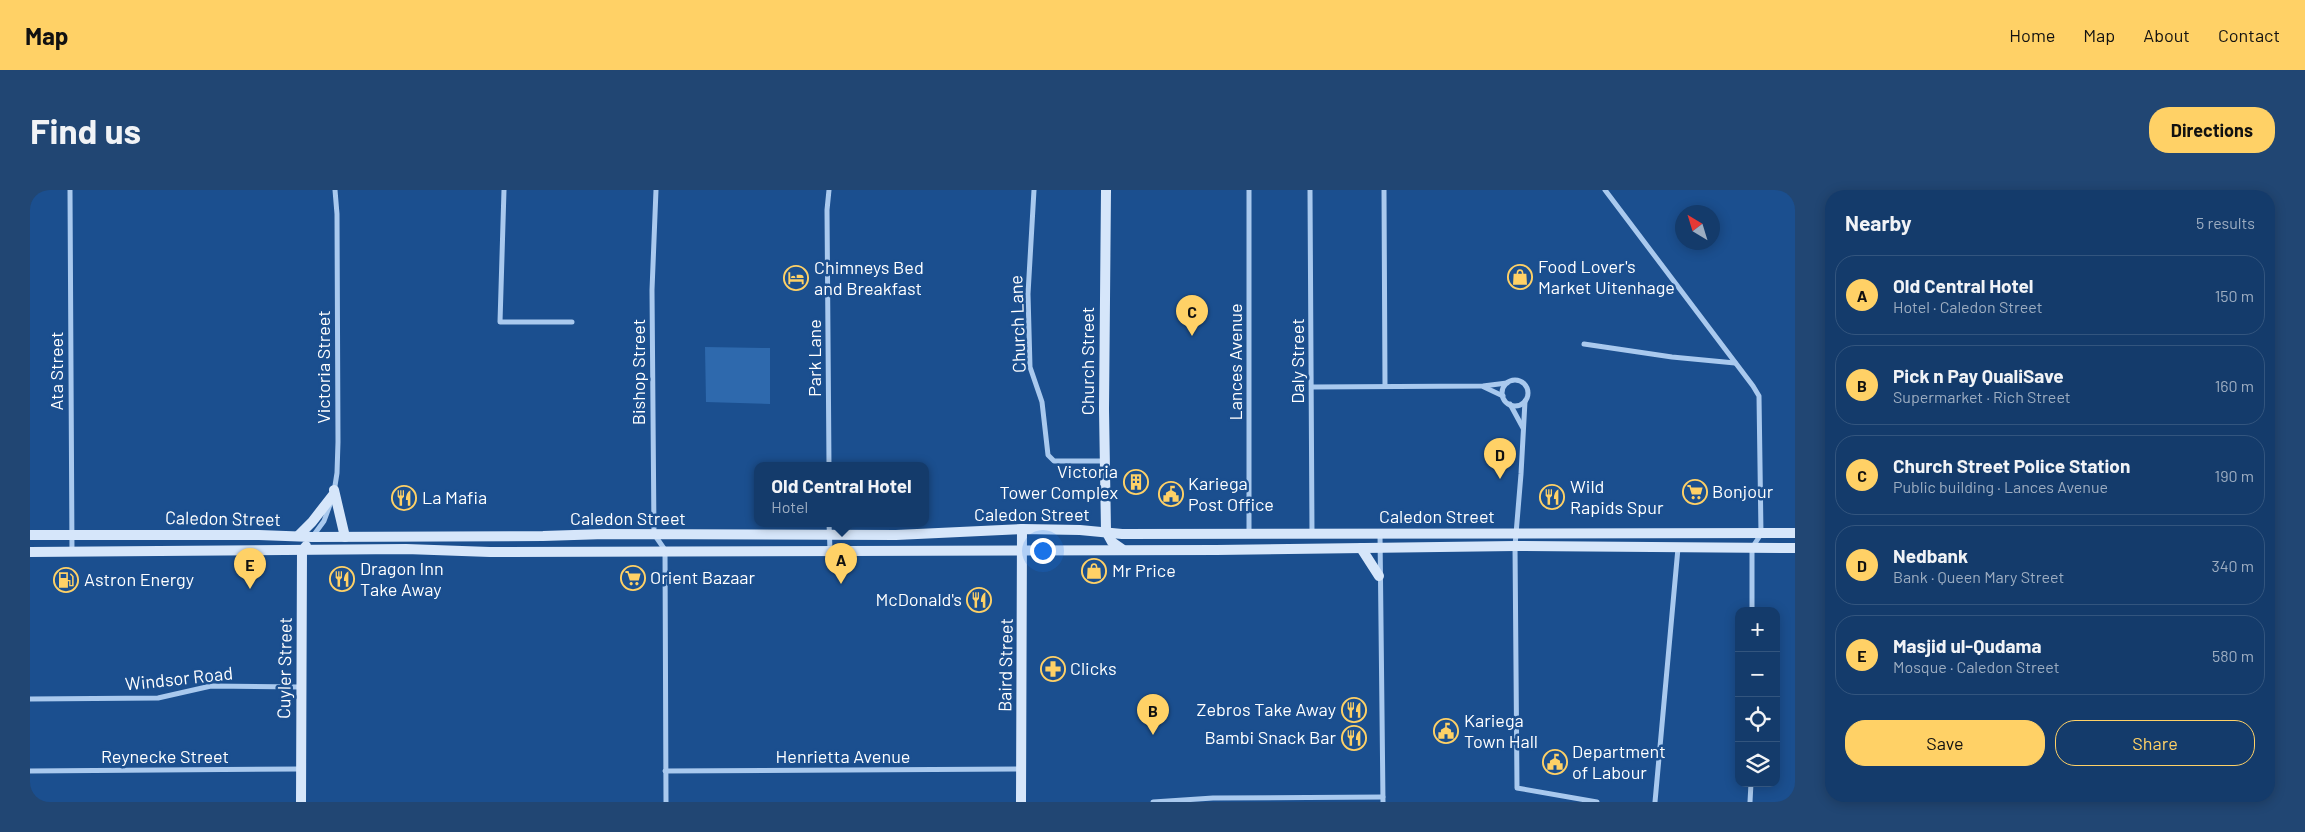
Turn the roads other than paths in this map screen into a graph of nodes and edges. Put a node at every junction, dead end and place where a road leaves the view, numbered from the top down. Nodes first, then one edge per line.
1 (70, 190) edge
2 (335, 190) edge
3 (504, 190) edge
4 (656, 190) edge
5 (830, 190) edge
6 (1034, 190) edge
7 (1106, 190) edge
8 (1249, 190) edge
9 (1310, 190) edge
10 (1384, 190) edge
11 (1605, 190) edge
12 (572, 322) dead end
13 (1584, 344) dead end
14 (1735, 363) junction
15 (1507, 383) junction
16 (1385, 386) junction
17 (1483, 386) junction
18 (1312, 388) junction
19 (1503, 396) junction
20 (1524, 401) junction
21 (1510, 404) junction
22 (1523, 428) junction
23 (1104, 461) junction
24 (829, 462) edge
25 (334, 492) junction
26 (829, 527) edge
27 (1022, 529) junction
28 (1106, 532) junction
29 (1249, 533) junction
30 (1312, 533) junction
31 (1380, 533) junction
32 (71, 534) junction
33 (654, 534) junction
34 (1516, 534) junction
35 (1761, 534) junction
36 (1795, 534) edge
37 (30, 535) edge
38 (829, 535) junction
39 (298, 536) junction
40 (312, 537) junction
41 (345, 537) junction
42 (1515, 546) junction
43 (1361, 548) junction
44 (1379, 548) junction
45 (1678, 548) junction
46 (1752, 548) junction
47 (1795, 548) edge
48 (1090, 549) junction
49 (1123, 549) junction
50 (666, 550) junction
51 (830, 550) junction
52 (1023, 550) junction
53 (302, 551) junction
54 (30, 552) edge
55 (72, 552) junction
56 (1379, 576) junction
57 (1752, 607) edge
58 (300, 687) junction
59 (30, 699) edge
60 (300, 769) junction
61 (1021, 769) junction
62 (30, 771) edge
63 (665, 771) junction
64 (1751, 787) edge
65 (1383, 800) edge
66 (301, 802) edge
67 (666, 802) edge
68 (1021, 802) edge
69 (1153, 802) edge
70 (1597, 802) edge
71 (1655, 802) edge
72 (1750, 802) edge

1 - 32 street, Ata Street
2 - 25 street, Victoria Street
3 - 12 street
4 - 33 street, Bishop Street
5 - 24 street, Park Lane
6 - 23 street, Church Lane
7 - 23 main road, Church Street
8 - 29 street, Lances Avenue
9 - 18 street, Daly Street
10 - 16 street
11 - 14 street
13 - 14 street
14 - 35 street
15 - 17 street
15 - 19 street
15 - 20 street
16 - 17 street
16 - 18 street
17 - 19 street
18 - 30 street, Daly Street
19 - 21 street
20 - 21 street
20 - 22 street
21 - 22 street
22 - 34 street
23 - 28 main road, Church Street
25 - 39 main road
25 - 40 street, Victoria Street
25 - 41 main road
26 - 38 street
27 - 28 main road, Caledon Street
27 - 38 main road, Caledon Street
27 - 52 main road, Baird Street
28 - 29 main road, Caledon Street
28 - 48 main road
28 - 49 main road
29 - 30 main road, Caledon Street
30 - 31 main road, Caledon Street
31 - 34 main road, Caledon Street
31 - 44 street
32 - 37 main road, Caledon Street
32 - 39 main road, Caledon Street
32 - 55 street, Ata Street
33 - 38 main road, Caledon Street
33 - 41 main road, Caledon Street
33 - 50 street
34 - 35 main road, Caledon Street
34 - 42 street
35 - 36 main road, Caledon Street
35 - 46 street
38 - 51 street
39 - 40 main road, Caledon Street
40 - 41 main road, Caledon Street
40 - 53 main road
42 - 44 main road, Caledon Street
42 - 45 main road, Caledon Street
42 - 70 street
43 - 44 main road, Caledon Street
43 - 49 main road, Caledon Street
43 - 56 main road
44 - 56 street
45 - 46 main road, Caledon Street
45 - 71 street
46 - 47 main road, Caledon Street
46 - 57 street
48 - 49 main road, Caledon Street
48 - 52 main road, Caledon Street
50 - 51 main road, Caledon Street
50 - 53 main road, Caledon Street
50 - 63 street
51 - 52 main road, Caledon Street
52 - 61 main road, Baird Street
53 - 55 main road, Caledon Street
53 - 58 main road, Cuyler Street
54 - 55 main road, Caledon Street
56 - 65 street
58 - 59 street, Windsor Road
58 - 60 main road, Cuyler Street
60 - 62 street, Reynecke Street
60 - 66 main road, Cuyler Street
61 - 63 street, Henrietta Avenue
61 - 68 main road, Baird Street
63 - 67 street
64 - 72 street
65 - 69 street

